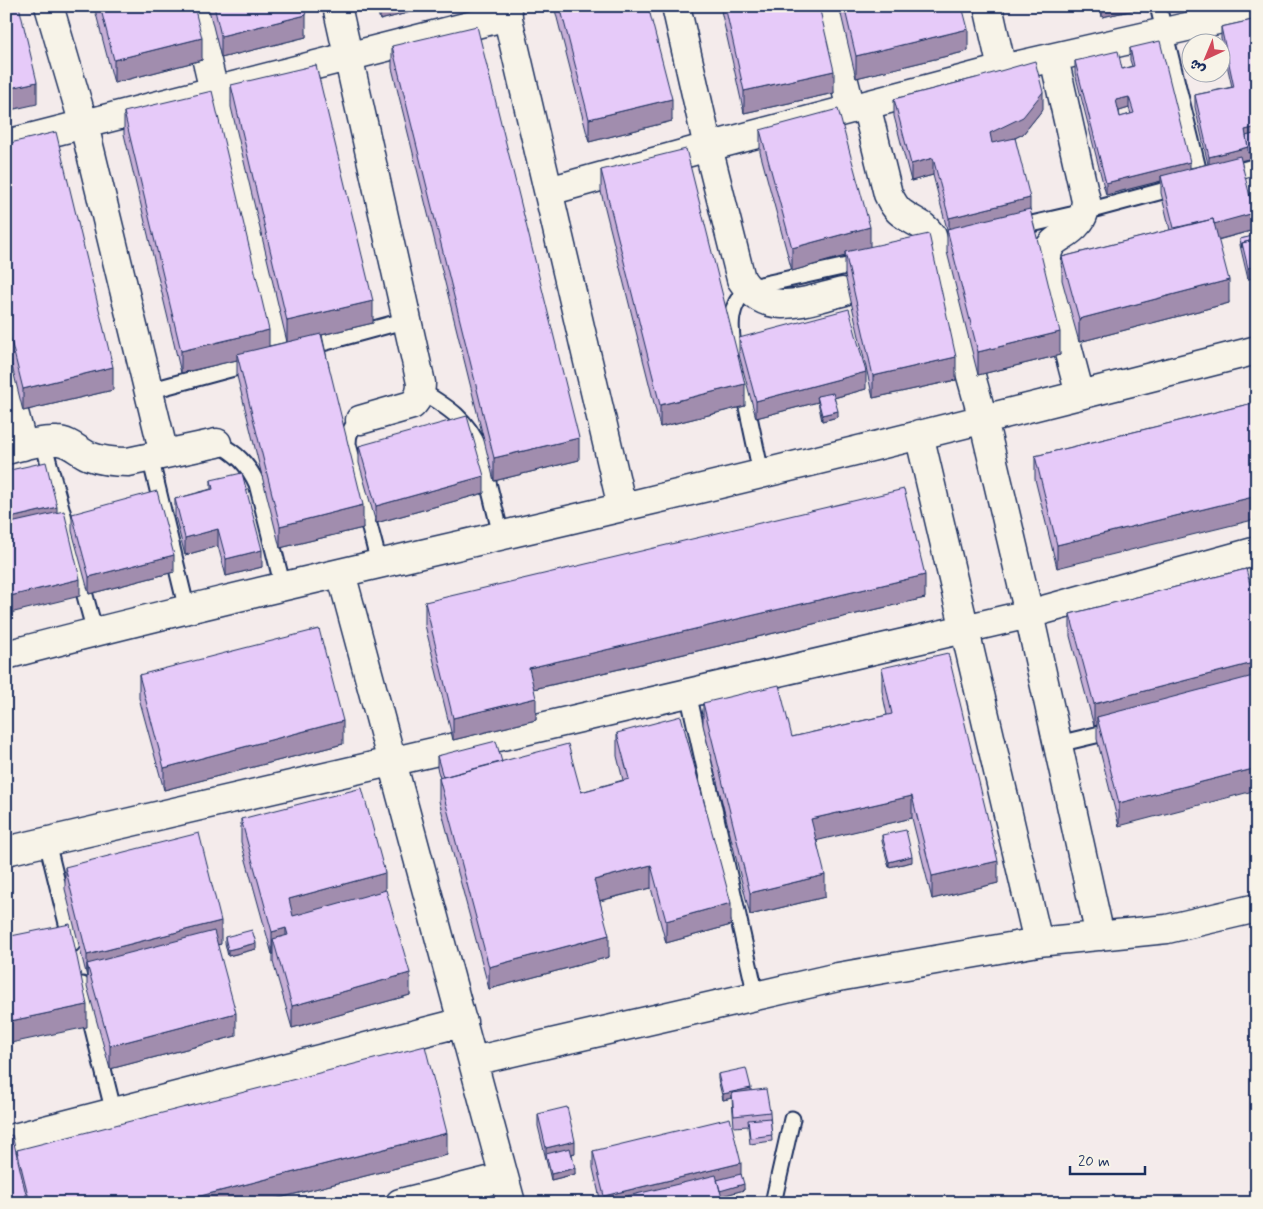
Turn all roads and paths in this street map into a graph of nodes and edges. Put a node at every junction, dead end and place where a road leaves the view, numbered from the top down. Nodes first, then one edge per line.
1 (49, 6) edge
2 (194, 6) edge
3 (336, 6) edge
4 (676, 6) edge
5 (825, 6) edge
6 (988, 6) edge
7 (1158, 6) edge
8 (1257, 10) edge
9 (507, 11) edge
10 (1164, 32) junction
11 (348, 56) junction
12 (1054, 58) junction
13 (1002, 69) junction
14 (214, 91) junction
15 (859, 107) junction
16 (84, 125) junction
17 (6, 144) edge
18 (708, 147) junction
19 (1257, 166) edge
20 (1201, 181) junction
21 (549, 191) junction
22 (1084, 212) junction
23 (1000, 231) edge
24 (878, 258) edge
25 (747, 288) junction
26 (842, 292) dead end
27 (407, 320) junction
28 (1257, 350) edge
29 (276, 356) junction
30 (6, 382) edge
31 (149, 391) junction
32 (421, 391) junction
33 (1080, 395) junction
34 (983, 419) junction
35 (360, 420) joint
36 (919, 434) junction
37 (217, 443) joint
38 (24, 446) edge
39 (157, 456) junction
40 (760, 473) junction
41 (622, 507) junction
42 (500, 535) junction
43 (1257, 551) edge
44 (379, 563) junction
45 (341, 573) junction
46 (283, 587) junction
47 (187, 610) junction
48 (1029, 614) junction
49 (965, 628) junction
50 (95, 632) junction
51 (6, 655) edge
52 (688, 693) junction
53 (1134, 725) edge
54 (1058, 744) junction
55 (392, 761) junction
56 (47, 842) junction
57 (6, 851) edge
58 (1257, 908) edge
59 (1100, 936) junction
60 (1038, 942) junction
61 (75, 955) edge
62 (100, 978) edge
63 (756, 996) junction
64 (463, 1022) junction
65 (473, 1061) junction
66 (114, 1112) junction
67 (792, 1119) dead end
68 (6, 1140) edge
69 (508, 1190) edge
70 (400, 1203) edge
71 (773, 1203) edge

1 - 16 street
2 - 14 street
3 - 11 street
4 - 18 street
5 - 15 street
6 - 13 street
7 - 10 lane
8 - 10 street
9 - 11 street
9 - 21 street
10 - 12 street
10 - 20 lane
11 - 14 street
11 - 27 street
12 - 13 street
12 - 22 street
13 - 15 street
14 - 16 street
14 - 29 street
15 - 18 street
15 - 34 street
16 - 17 street
16 - 31 street
18 - 21 street
18 - 25 street
19 - 20 lane
20 - 22 lane
21 - 41 street
22 - 23 lane
22 - 33 street
24 - 25 lane
25 - 26 street
25 - 40 lane
27 - 29 lane
27 - 32 street
28 - 33 street
29 - 31 lane
30 - 38 street
31 - 39 street
32 - 35 street
32 - 42 lane
33 - 34 street
34 - 36 street
34 - 48 street
35 - 44 lane
36 - 40 street
36 - 49 street
37 - 39 street
37 - 46 lane
38 - 39 street
38 - 50 lane
39 - 47 lane
40 - 41 street
41 - 42 street
42 - 44 street
43 - 48 street
44 - 45 street
45 - 46 street
45 - 55 street
46 - 47 street
47 - 50 street
48 - 49 street
48 - 54 street
49 - 52 street
49 - 60 street
50 - 51 street
52 - 55 street
52 - 63 lane
53 - 54 lane
54 - 59 street
55 - 56 street
55 - 64 street
56 - 57 street
56 - 61 lane
58 - 59 street
59 - 60 street
60 - 63 street
62 - 66 lane
63 - 65 street
64 - 65 street
64 - 66 street
65 - 69 street
66 - 68 street
67 - 71 lane
69 - 70 street

